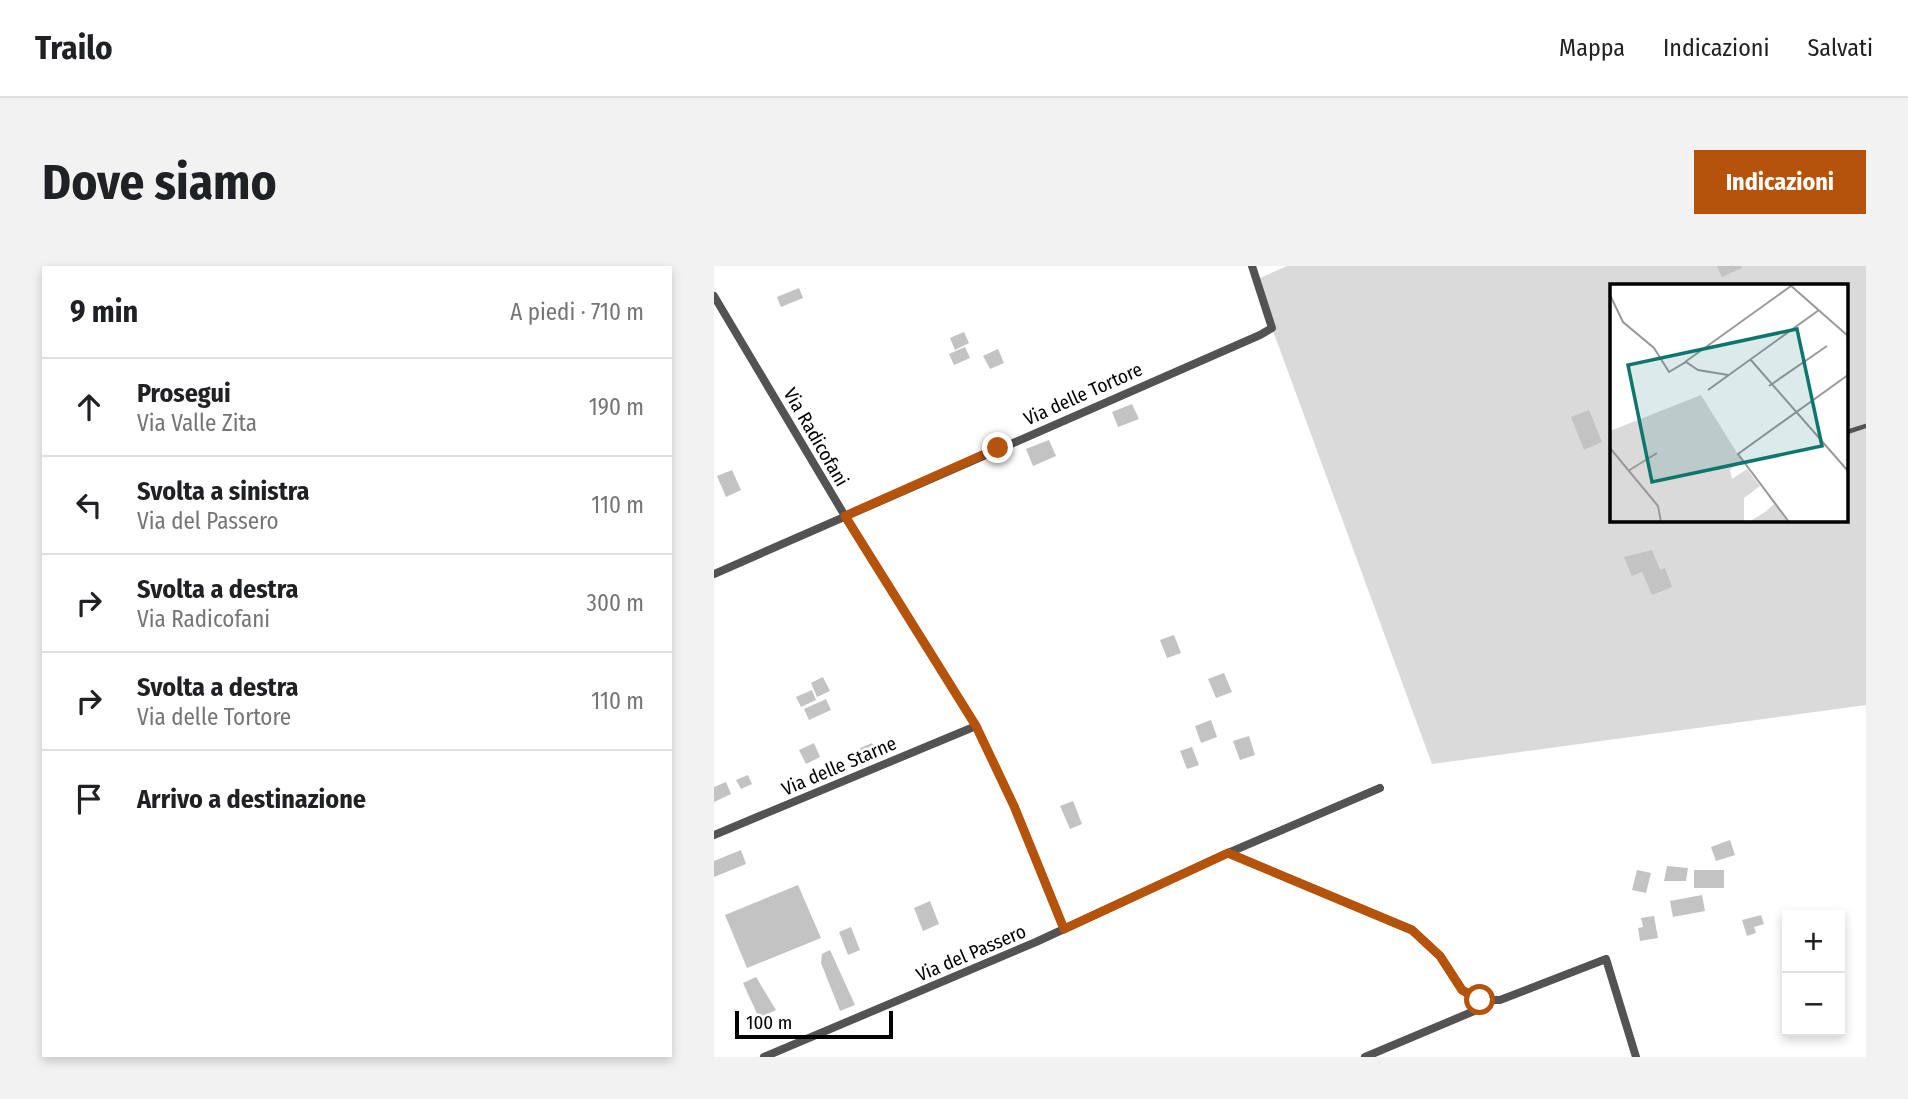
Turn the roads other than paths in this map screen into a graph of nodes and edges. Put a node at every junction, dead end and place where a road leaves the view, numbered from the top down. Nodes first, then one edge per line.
1 (1252, 266) edge
2 (714, 296) edge
3 (1866, 426) edge
4 (1848, 432) edge
5 (845, 516) junction
6 (714, 573) edge
7 (976, 726) junction
8 (1380, 788) dead end
9 (714, 835) edge
10 (1228, 853) junction
11 (1064, 929) junction
12 (1486, 1000) junction
13 (764, 1057) edge
14 (1365, 1057) edge
15 (1636, 1057) edge

1 - 5 street, Via delle Tortore
2 - 5 street, Via Radicofani
3 - 4 lane
5 - 6 street, Via delle Tortore
5 - 7 street, Via Radicofani
7 - 9 street, Via delle Starne
7 - 11 street, Via Radicofani
8 - 10 street, Via del Passero
10 - 11 street, Via del Passero
10 - 12 street
11 - 13 street, Via del Passero
12 - 14 street
12 - 15 street

